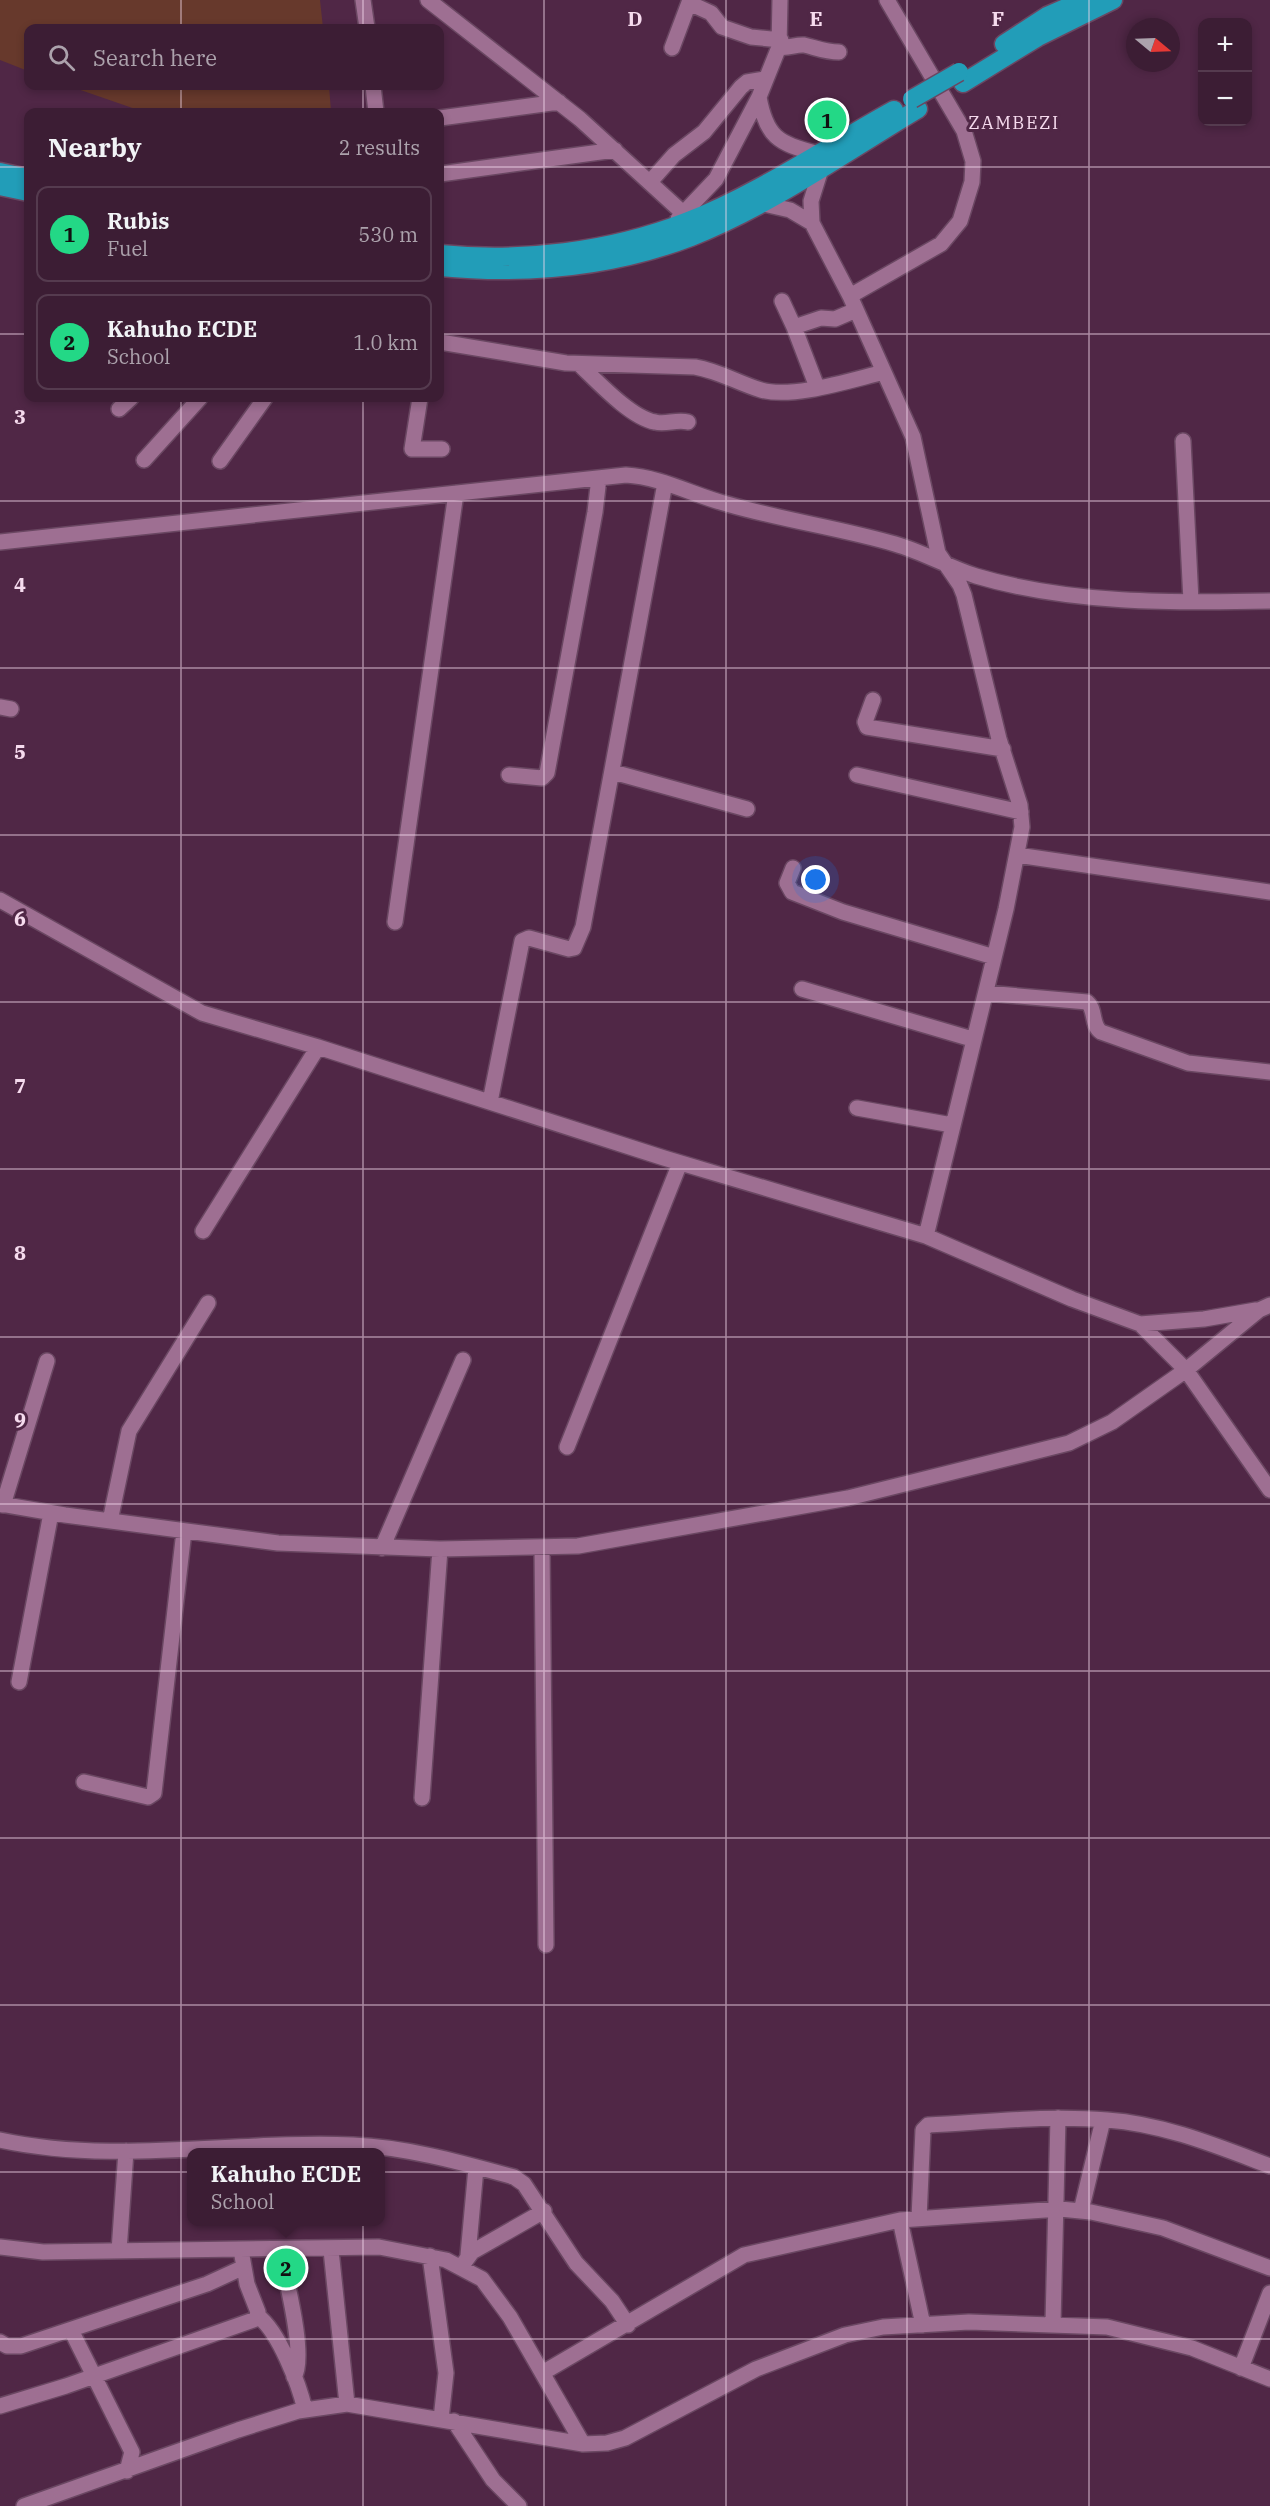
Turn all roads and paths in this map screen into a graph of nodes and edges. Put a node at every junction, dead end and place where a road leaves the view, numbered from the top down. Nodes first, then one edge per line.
1 (363, 0) edge
2 (428, 0) edge
3 (780, 0) edge
4 (887, 0) edge
5 (1084, 0) edge
6 (1113, 0) edge
7 (689, 1) edge
8 (366, 24) edge
9 (780, 43) junction
10 (672, 48) dead end
11 (838, 52) dead end
12 (961, 77) junction
13 (765, 79) junction
14 (373, 90) edge
15 (759, 96) junction
16 (559, 102) junction
17 (376, 108) edge
18 (444, 117) edge
19 (615, 150) junction
20 (819, 160) junction
21 (0, 172) edge
22 (444, 173) edge
23 (24, 177) edge
24 (650, 182) junction
25 (0, 186) edge
26 (24, 191) edge
27 (760, 203) junction
28 (683, 213) junction
29 (812, 223) junction
30 (668, 228) junction
31 (444, 254) edge
32 (444, 267) edge
33 (782, 301) dead end
34 (853, 303) junction
35 (794, 327) junction
36 (444, 343) edge
37 (579, 364) junction
38 (884, 372) junction
39 (817, 387) junction
40 (127, 402) edge
41 (196, 402) edge
42 (262, 402) edge
43 (419, 402) edge
44 (119, 409) dead end
45 (688, 422) dead end
46 (1183, 441) dead end
47 (442, 449) dead end
48 (144, 460) dead end
49 (220, 461) dead end
50 (598, 478) junction
51 (665, 483) junction
52 (456, 493) junction
53 (0, 542) edge
54 (943, 562) junction
55 (1191, 601) junction
56 (1270, 601) edge
57 (873, 700) dead end
58 (1003, 749) junction
59 (613, 772) junction
60 (857, 775) dead end
61 (508, 776) dead end
62 (747, 809) dead end
63 (1022, 812) junction
64 (1017, 855) junction
65 (793, 868) dead end
66 (1270, 892) edge
67 (0, 900) edge
68 (395, 922) dead end
69 (994, 957) junction
70 (802, 989) dead end
71 (986, 993) junction
72 (972, 1039) junction
73 (318, 1047) junction
74 (1270, 1072) edge
75 (490, 1102) junction
76 (857, 1108) dead end
77 (952, 1125) junction
78 (680, 1163) junction
79 (203, 1231) dead end
80 (926, 1236) junction
81 (208, 1302) dead end
82 (1264, 1307) edge
83 (1140, 1324) junction
84 (463, 1360) dead end
85 (47, 1362) dead end
86 (1186, 1370) junction
87 (567, 1447) dead end
88 (1270, 1490) edge
89 (2, 1504) edge
90 (51, 1513) junction
91 (110, 1521) junction
92 (184, 1531) junction
93 (382, 1548) junction
94 (542, 1548) junction
95 (440, 1549) junction
96 (19, 1682) dead end
97 (84, 1782) dead end
98 (422, 1798) dead end
99 (546, 1945) dead end
100 (1058, 2118) junction
101 (1103, 2120) junction
102 (0, 2139) edge
103 (240, 2148) edge
104 (187, 2149) edge
105 (126, 2151) junction
106 (1270, 2166) edge
107 (476, 2168) junction
108 (1054, 2209) junction
109 (544, 2211) junction
110 (1082, 2211) junction
111 (920, 2218) junction
112 (900, 2220) junction
113 (0, 2247) edge
114 (241, 2250) junction
115 (280, 2250) junction
116 (331, 2250) junction
117 (119, 2251) junction
118 (430, 2256) junction
119 (465, 2261) junction
120 (244, 2267) junction
121 (1270, 2268) edge
122 (1270, 2293) edge
123 (258, 2316) junction
124 (1053, 2323) junction
125 (628, 2325) junction
126 (923, 2325) junction
127 (71, 2330) junction
128 (0, 2343) edge
129 (1241, 2368) junction
130 (544, 2372) junction
131 (92, 2376) junction
132 (294, 2377) junction
133 (1270, 2379) edge
134 (347, 2404) junction
135 (0, 2406) edge
136 (305, 2410) junction
137 (447, 2420) junction
138 (583, 2444) junction
139 (127, 2471) junction
140 (24, 2506) edge
141 (519, 2506) edge

1 - 8 street
2 - 16 street
3 - 9 street
4 - 34 street
5 - 12 highway
6 - 12 highway
7 - 9 street
7 - 10 street
9 - 11 street
9 - 13 street
12 - 20 highway, bridge
13 - 15 street
13 - 24 street
14 - 17 street
15 - 20 street
15 - 28 street
16 - 18 street
16 - 19 street
19 - 22 street
19 - 24 street
20 - 27 highway
20 - 29 street
20 - 30 highway
21 - 23 highway
24 - 28 street
25 - 26 highway
27 - 29 street
27 - 32 highway
28 - 30 street
29 - 34 street
30 - 31 highway
33 - 35 street
34 - 35 street
34 - 38 street
35 - 39 street
36 - 37 street
37 - 39 street
37 - 45 street
38 - 39 street
38 - 54 street
40 - 44 street
41 - 48 street
42 - 49 street
43 - 47 street
46 - 55 street
50 - 51 street
50 - 52 street
50 - 61 street
51 - 54 street
51 - 59 street
52 - 53 street
52 - 68 street
54 - 55 street
54 - 58 street
55 - 56 street
57 - 58 street
58 - 63 street
59 - 62 street
59 - 75 street
60 - 63 street
63 - 64 street
64 - 66 street
64 - 69 street
65 - 69 street
67 - 73 street
69 - 71 street
70 - 72 street
71 - 72 street
71 - 74 street
72 - 77 street
73 - 75 street
73 - 79 street
75 - 78 street
76 - 77 street
77 - 80 street
78 - 80 street
78 - 87 street
80 - 83 street
81 - 91 street
82 - 83 street
82 - 86 street
83 - 86 street
84 - 93 street
85 - 89 street
86 - 88 street
86 - 94 street
89 - 90 street
90 - 91 street
90 - 96 street
91 - 92 street
92 - 93 street
92 - 97 street
93 - 95 street
94 - 95 street
94 - 99 street
95 - 98 street
100 - 101 street
100 - 108 street
100 - 111 street
101 - 106 street
101 - 110 street
102 - 105 street
103 - 107 street
104 - 105 street
105 - 117 street
107 - 109 street
107 - 119 street
108 - 110 street
108 - 111 street
108 - 124 street
109 - 119 street
109 - 125 street
110 - 121 street
111 - 112 street
112 - 125 street
112 - 126 street
113 - 117 street
114 - 115 street
114 - 117 street
114 - 120 street
115 - 116 street
115 - 132 street
116 - 118 street
116 - 134 street
118 - 119 street
118 - 137 street
119 - 130 street
120 - 123 street
120 - 127 street
122 - 129 street
123 - 131 street
123 - 132 street
124 - 126 street
124 - 129 street
125 - 130 street
126 - 138 street
127 - 128 street
127 - 131 street
129 - 133 street
130 - 138 street
131 - 135 street
131 - 139 street
132 - 136 street
134 - 136 street
134 - 137 street
136 - 139 street
137 - 138 street
137 - 141 street
139 - 140 street

